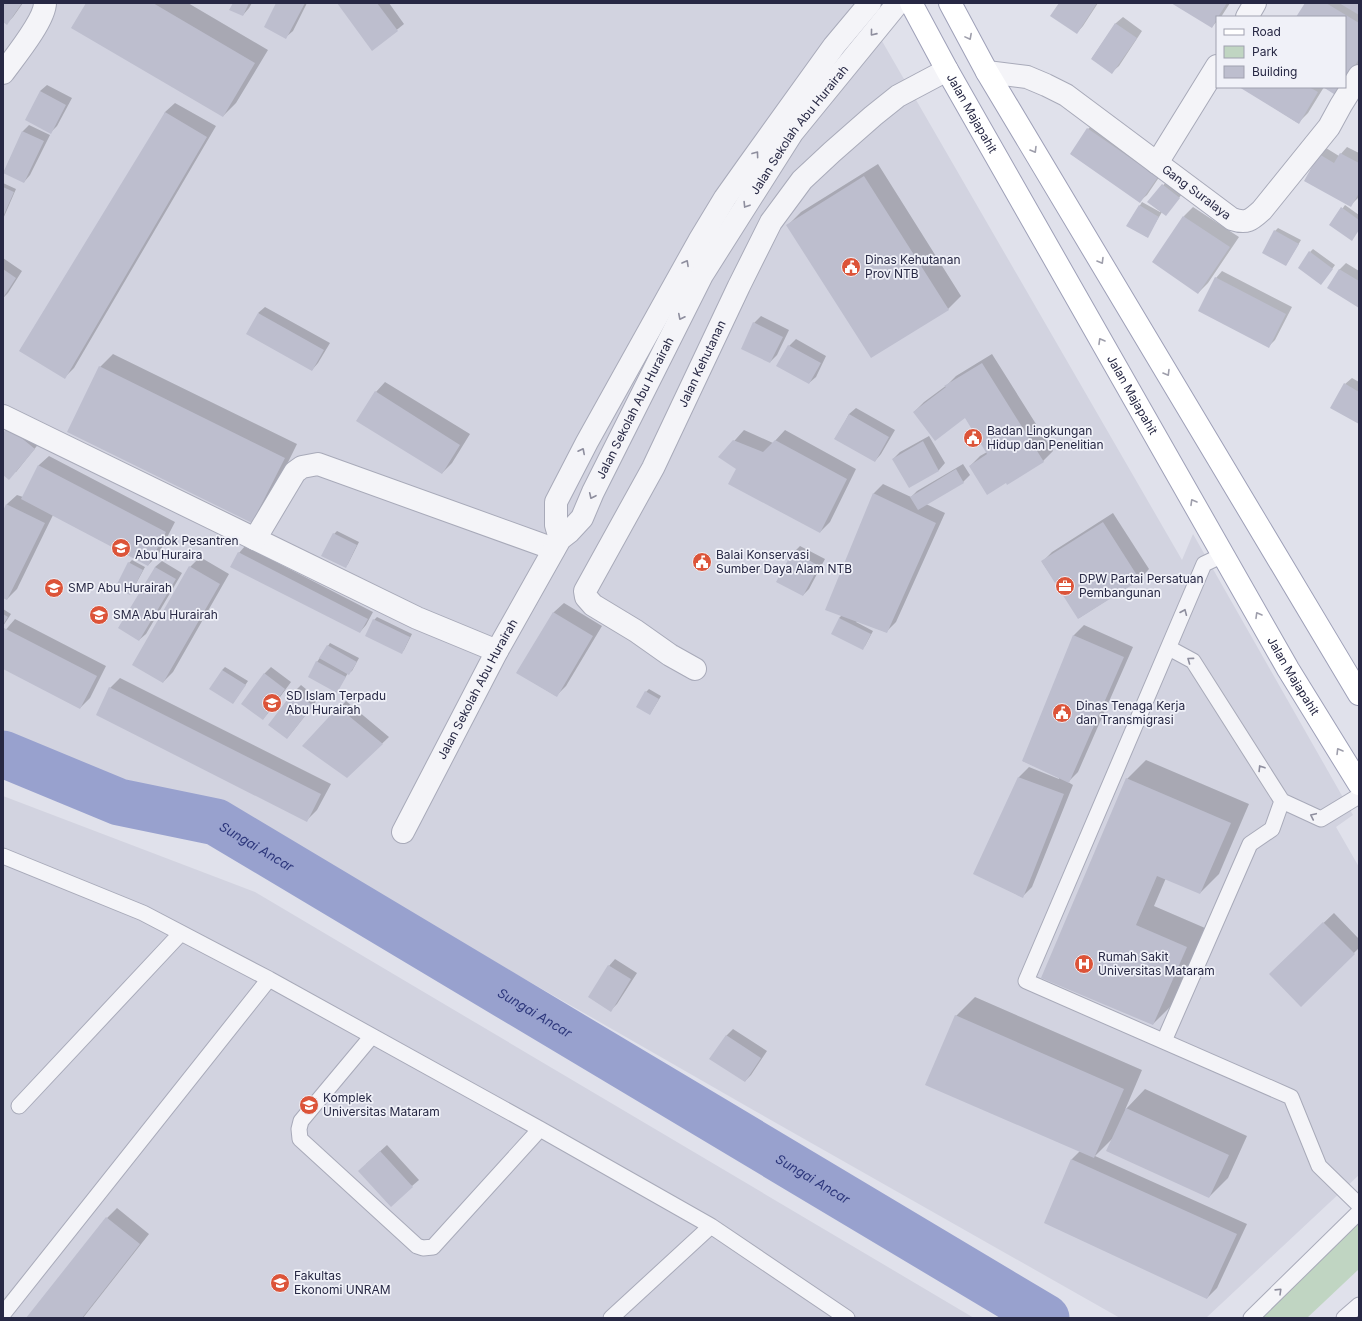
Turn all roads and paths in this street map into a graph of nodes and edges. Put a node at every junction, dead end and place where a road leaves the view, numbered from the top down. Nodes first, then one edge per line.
1 (870, 3) edge
2 (898, 3) edge
3 (911, 3) edge
4 (950, 3) edge
5 (1255, 3) edge
6 (42, 12) edge
7 (1248, 16) edge
8 (1216, 68) edge
9 (947, 70) junction
10 (987, 72) junction
11 (3, 73) edge
12 (1359, 76) edge
13 (1157, 163) junction
14 (3, 416) edge
15 (255, 539) junction
16 (557, 544) junction
17 (1223, 555) junction
18 (1169, 648) junction
19 (498, 651) junction
20 (695, 669) dead end
21 (1359, 694) edge
22 (1359, 784) edge
23 (1359, 796) edge
24 (1282, 801) junction
25 (403, 832) dead end
26 (3, 856) edge
27 (181, 933) junction
28 (269, 979) junction
29 (372, 1036) junction
30 (1164, 1041) junction
31 (19, 1106) dead end
32 (540, 1129) junction
33 (1359, 1205) edge
34 (1359, 1212) edge
35 (711, 1226) junction
36 (1359, 1305) edge
37 (3, 1314) edge
38 (611, 1318) edge
39 (847, 1318) edge
40 (1251, 1318) edge
41 (1344, 1318) edge

16 -> 1 street
2 -> 16 street, Jalan Sekolah Abu Hurairah
3 - 9 main road, Jalan Majapahit
4 -> 10 main road
5 - 7 street
6 - 11 street
8 - 13 street
17 -> 9 main road, Jalan Majapahit
9 - 20 street, Jalan Kehutanan
10 - 13 street, Gang Suralaya
10 -> 21 main road
12 - 13 street, Gang Suralaya
14 - 15 street
15 - 16 street
15 - 19 street
16 - 19 street, Jalan Sekolah Abu Hurairah
18 -> 17 lane
22 -> 17 main road, Jalan Majapahit
24 -> 18 lane
18 - 30 lane
19 - 25 street, Jalan Sekolah Abu Hurairah
23 -> 24 lane
24 - 30 lane
26 - 27 lane
27 - 28 lane
27 - 31 lane
28 - 29 lane
28 - 37 lane
29 - 32 lane
29 - 32 lane
30 - 33 lane
32 - 35 lane
40 -> 34 lane
35 - 38 lane
35 - 39 lane
36 - 41 lane

